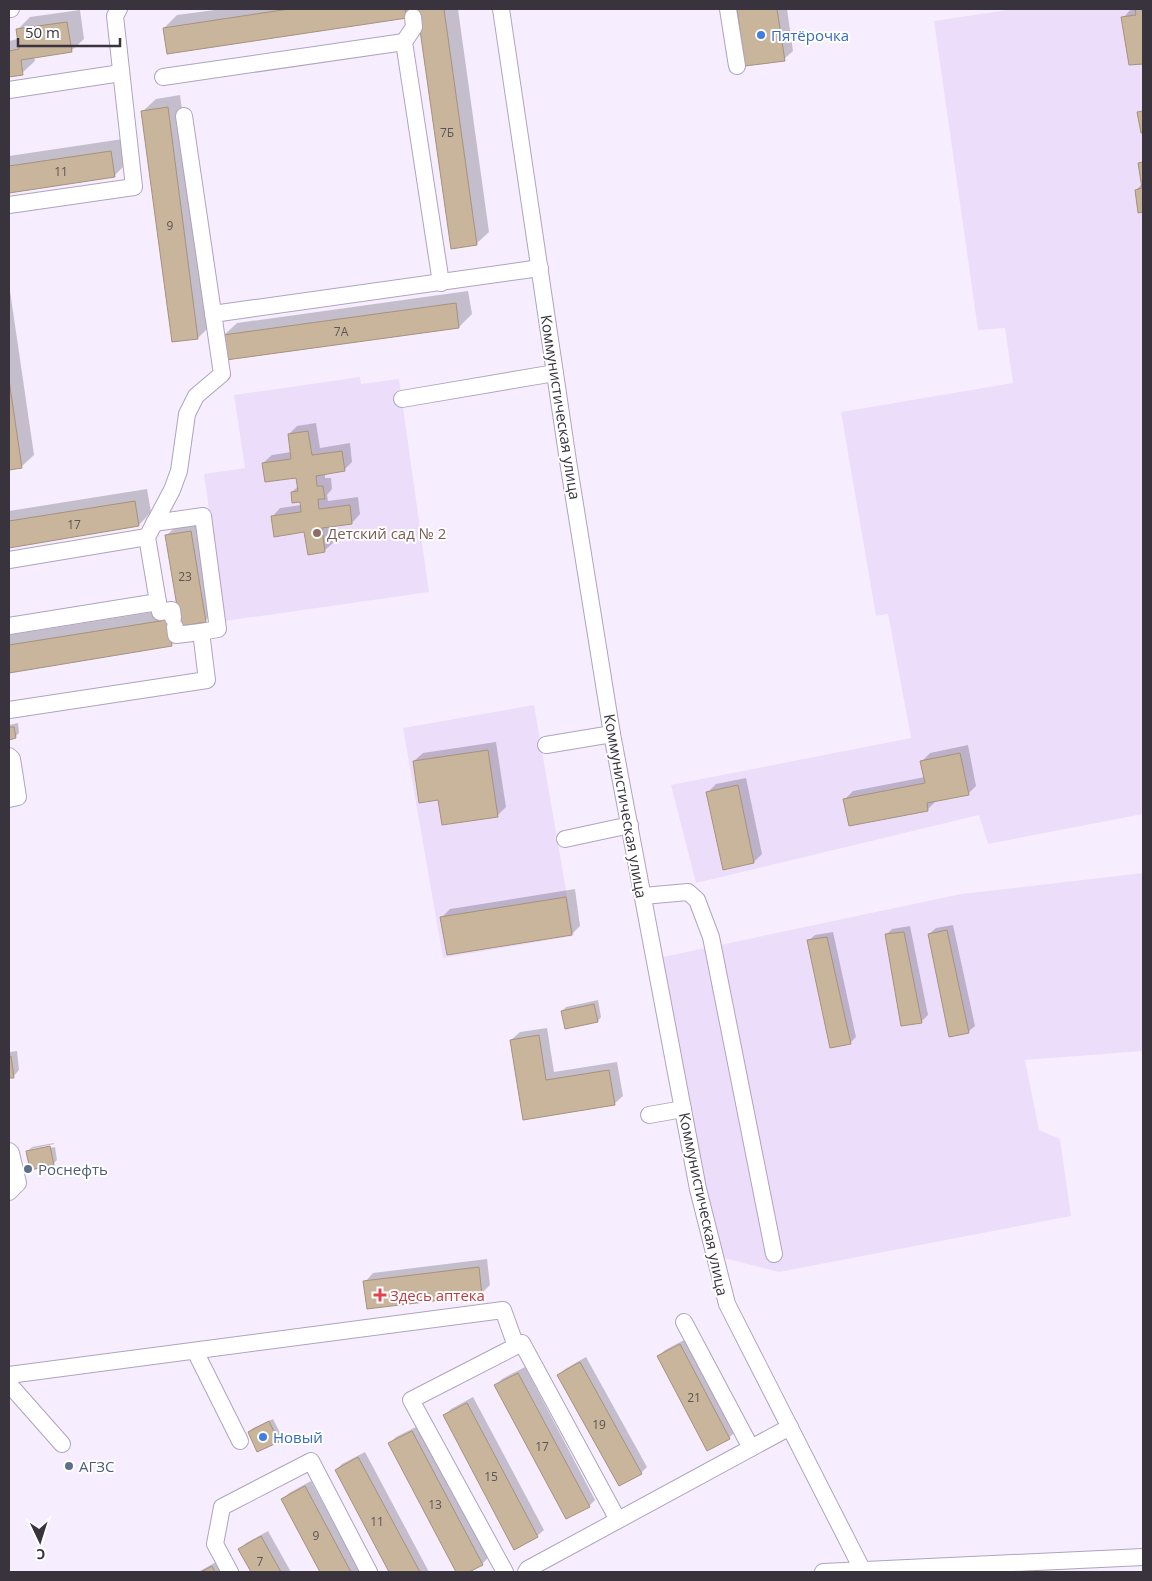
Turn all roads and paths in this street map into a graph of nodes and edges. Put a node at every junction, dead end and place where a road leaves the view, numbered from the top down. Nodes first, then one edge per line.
1 (119, 9) edge
2 (501, 9) edge
3 (728, 9) edge
4 (413, 17) dead end
5 (404, 42) junction
6 (736, 66) dead end
7 (122, 73) junction
8 (164, 77) dead end
9 (9, 90) edge
10 (184, 116) dead end
11 (9, 205) edge
12 (540, 268) junction
13 (441, 282) junction
14 (213, 314) junction
15 (555, 373) junction
16 (402, 399) dead end
17 (150, 530) junction
18 (9, 560) edge
19 (158, 602) junction
20 (9, 626) edge
21 (201, 632) junction
22 (9, 710) edge
23 (612, 734) junction
24 (546, 745) dead end
25 (9, 756) edge
26 (9, 799) edge
27 (630, 825) junction
28 (565, 839) dead end
29 (643, 896) junction
30 (683, 1109) junction
31 (649, 1115) dead end
32 (9, 1152) edge
33 (9, 1192) edge
34 (774, 1254) dead end
35 (684, 1322) dead end
36 (516, 1346) junction
37 (195, 1350) junction
38 (9, 1376) edge
39 (9, 1384) edge
40 (790, 1427) junction
41 (240, 1441) dead end
42 (62, 1444) dead end
43 (751, 1448) junction
44 (618, 1520) junction
45 (1143, 1557) edge
46 (863, 1571) junction
47 (889, 1571) edge
48 (230, 1572) edge
49 (370, 1572) edge
50 (505, 1572) edge
51 (526, 1572) edge
52 (823, 1572) edge

1 - 7 street
2 - 12 street, Коммунистическая улица
3 - 6 street
4 - 5 street
5 - 8 street
5 - 13 street
7 - 9 street
7 - 11 street
10 - 14 street
12 - 13 street
12 - 15 street, Коммунистическая улица
13 - 14 street
14 - 17 street
15 - 16 street
15 - 23 street, Коммунистическая улица
17 - 18 street
17 - 19 street
17 - 21 street
19 - 20 street
19 - 21 street
21 - 22 street
23 - 24 street
23 - 27 street, Коммунистическая улица
25 - 26 street
27 - 28 street
27 - 29 street, Коммунистическая улица
29 - 30 street, Коммунистическая улица
29 - 34 street
30 - 31 street
30 - 40 street, Коммунистическая улица
32 - 33 street
35 - 43 street
36 - 37 street
36 - 44 street
36 - 50 street
37 - 38 street
37 - 41 street
39 - 42 street
40 - 43 street
40 - 46 street, Коммунистическая улица
43 - 44 street
44 - 51 street
45 - 47 street
46 - 47 street
46 - 52 street
48 - 49 street

